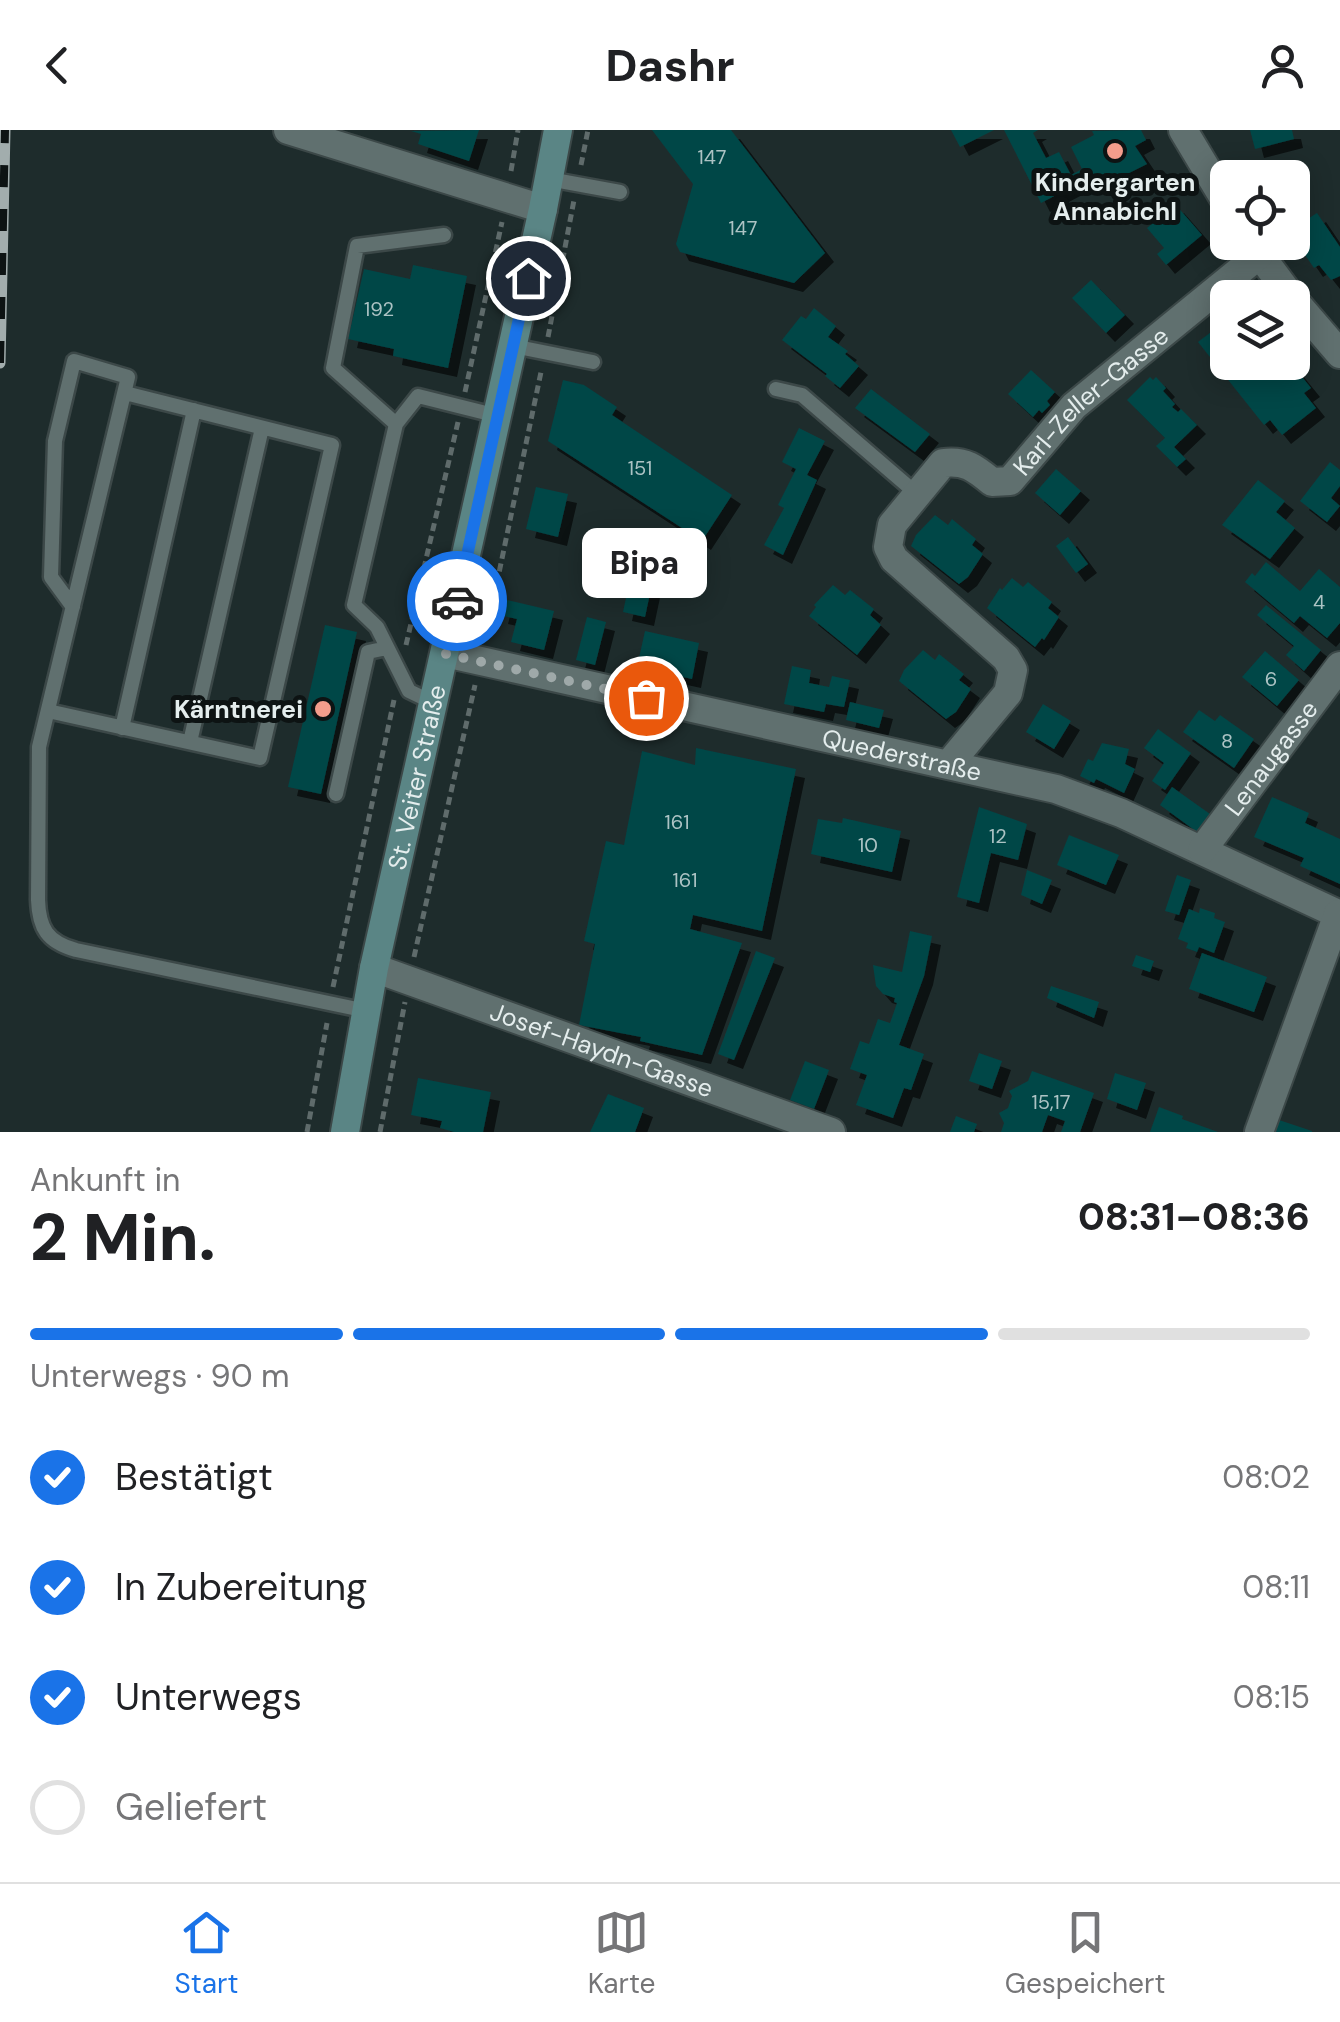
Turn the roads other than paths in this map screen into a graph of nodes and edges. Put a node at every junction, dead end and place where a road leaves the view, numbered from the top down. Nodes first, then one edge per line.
1 (288, 130) edge
2 (558, 130) edge
3 (1183, 130) edge
4 (1210, 175) edge
5 (549, 179) junction
6 (620, 192) dead end
7 (543, 209) junction
8 (444, 235) dead end
9 (1242, 260) edge
10 (1263, 260) edge
11 (1278, 280) edge
12 (1310, 319) edge
13 (513, 346) junction
14 (1340, 354) edge
15 (593, 362) dead end
16 (776, 389) dead end
17 (124, 393) junction
18 (194, 410) junction
19 (498, 416) junction
20 (396, 424) junction
21 (262, 428) junction
22 (918, 494) junction
23 (73, 607) junction
24 (386, 648) junction
25 (446, 654) junction
26 (1340, 666) edge
27 (434, 704) junction
28 (48, 711) junction
29 (122, 728) junction
30 (190, 742) junction
31 (950, 764) junction
32 (336, 794) dead end
33 (1202, 850) junction
34 (1339, 915) edge
35 (374, 968) junction
36 (367, 1011) junction
37 (345, 1132) edge
38 (831, 1132) edge
39 (1260, 1132) edge

1 - 7 street
2 - 5 main road, St. Veiter Straße
3 - 4 street
5 - 6 lane
5 - 7 main road, St. Veiter Straße
7 - 13 main road, St. Veiter Straße
8 - 20 lane
9 - 22 street, Karl-Zeller-Gasse
10 - 11 street
12 - 14 street
13 - 15 lane
13 - 19 main road, St. Veiter Straße
16 - 22 lane
17 - 18 lane
17 - 23 lane
17 - 23 lane
18 - 21 lane
18 - 29 lane
19 - 20 lane
19 - 25 main road, St. Veiter Straße
20 - 24 lane
21 - 30 lane
21 - 30 lane
22 - 31 street, Karl-Zeller-Gasse
23 - 28 lane
24 - 27 lane
24 - 32 lane
25 - 27 main road, St. Veiter Straße
25 - 31 street, Quederstraße
26 - 33 street, Lenaugasse
27 - 35 main road, St. Veiter Straße
28 - 29 lane
28 - 36 lane
29 - 30 lane
31 - 33 street, Quederstraße
33 - 34 street, Quederstraße
34 - 39 street
35 - 36 main road, St. Veiter Straße
35 - 38 street, Josef-Haydn-Gasse
36 - 37 main road, St. Veiter Straße

